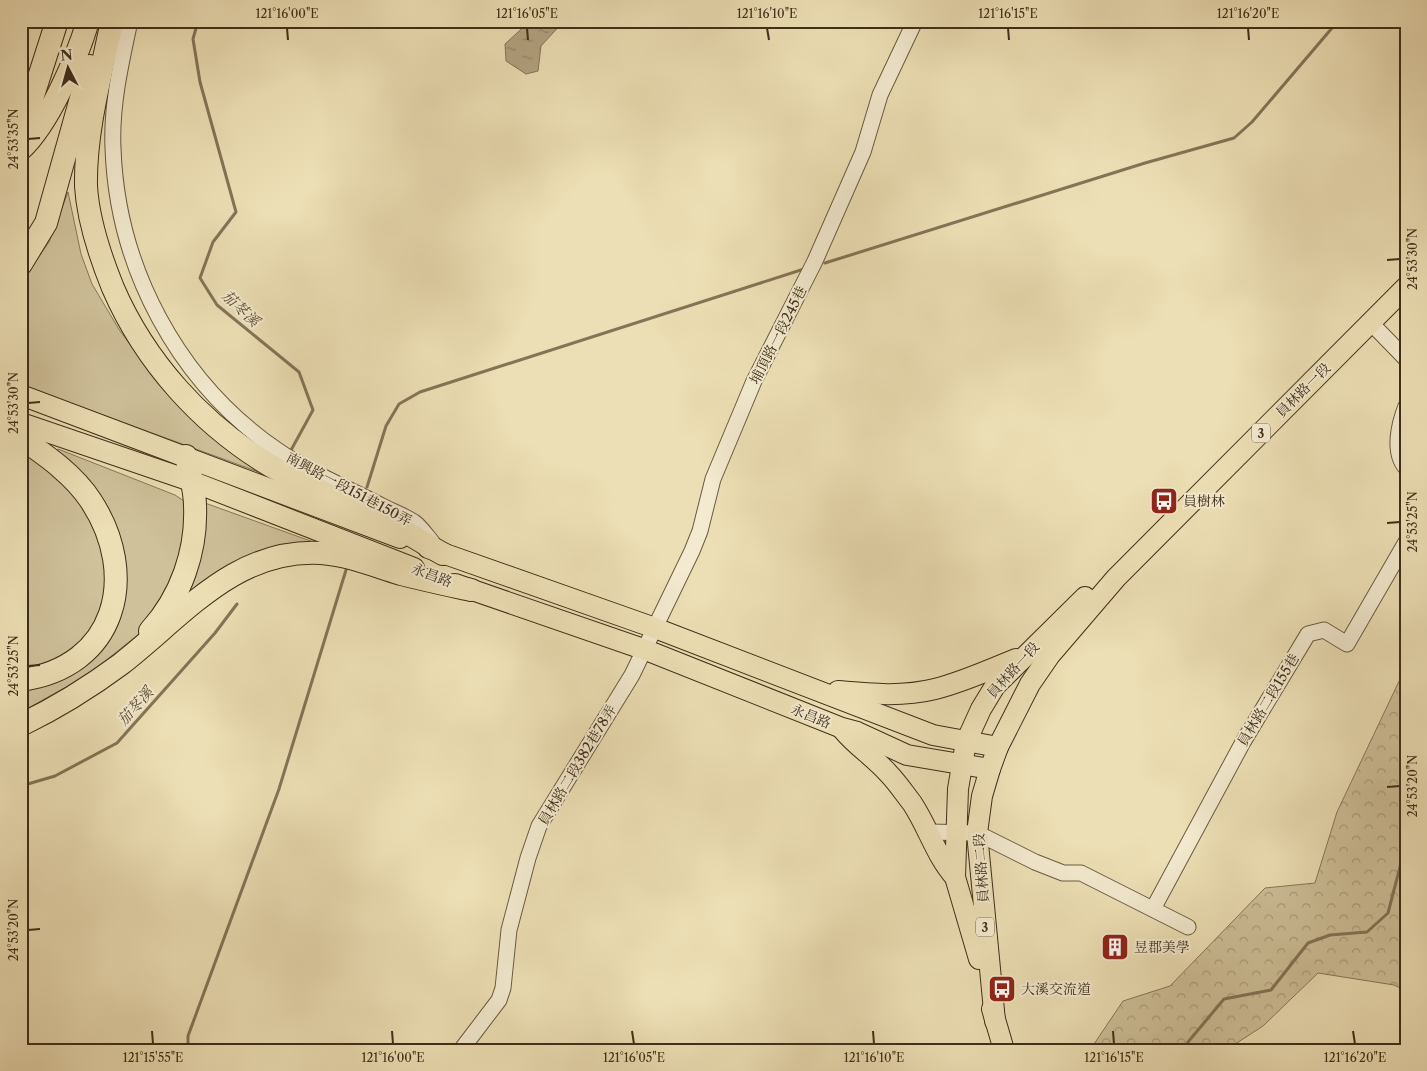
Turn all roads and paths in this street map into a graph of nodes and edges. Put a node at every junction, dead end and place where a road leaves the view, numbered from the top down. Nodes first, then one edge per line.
1 (57, 21) edge
2 (88, 21) edge
3 (104, 21) edge
4 (112, 21) edge
5 (130, 21) edge
6 (915, 21) edge
7 (21, 133) edge
8 (21, 149) edge
9 (21, 264) edge
10 (1406, 287) edge
11 (1370, 323) junction
12 (1406, 359) edge
13 (21, 395) edge
14 (1406, 406) edge
15 (21, 423) edge
16 (21, 438) edge
17 (186, 456) junction
18 (1406, 468) edge
19 (191, 481) junction
20 (1406, 542) edge
21 (443, 554) junction
22 (1116, 578) junction
23 (471, 590) junction
24 (655, 628) junction
25 (646, 650) junction
26 (1022, 657) junction
27 (120, 665) junction
28 (21, 680) edge
29 (814, 689) junction
30 (21, 725) edge
31 (842, 728) junction
32 (966, 742) junction
33 (998, 747) junction
34 (963, 764) junction
35 (990, 770) junction
36 (929, 832) junction
37 (955, 833) junction
38 (977, 833) junction
39 (955, 877) junction
40 (1153, 908) junction
41 (1188, 927) dead end
42 (995, 1022) junction
43 (461, 1050) edge
44 (1004, 1050) edge

1 - 7 highway
2 - 8 highway
3 - 9 highway
4 - 21 highway
5 - 21 street, 南興路一段151巷150弄
6 - 24 street, 埔頂路一段245巷
10 - 11 main road, 員林路一段 / 3
11 - 12 street
11 - 22 main road, 員林路一段 / 3
13 - 17 main road, 永昌路
14 - 18 street
15 - 19 main road, 永昌路
16 - 28 highway
17 - 19 highway
17 - 21 main road, 永昌路
19 - 23 main road, 永昌路
19 - 27 highway
20 - 40 street, 員林路二段155巷
21 - 24 main road, 永昌路
22 - 26 main road, 員林路一段 / 3
22 - 33 main road, 員林路一段 / 3
23 - 25 main road, 永昌路
23 - 27 highway
24 - 25 street, 埔頂路一段245巷
24 - 29 main road, 永昌路
25 - 31 main road, 永昌路
25 - 43 street, 員林路二段382巷78弄
26 - 29 main road
26 - 32 main road, 員林路一段 / 3
27 - 30 highway
29 - 32 main road, 永昌路
31 - 34 main road, 永昌路
31 - 36 main road
32 - 33 main road, 永昌路
32 - 34 main road, 員林路一段 / 3
33 - 35 main road, 員林路二段 / 3
34 - 35 main road, 永昌路
34 - 37 main road, 員林路二段 / 3
35 - 38 main road, 員林路二段 / 3
36 - 37 street
36 - 39 main road
37 - 38 street
37 - 39 main road, 員林路二段 / 3
38 - 40 street
38 - 42 main road, 員林路二段 / 3
39 - 42 main road, 員林路二段 / 3
40 - 41 street
42 - 44 main road, 員林路二段 / 3

